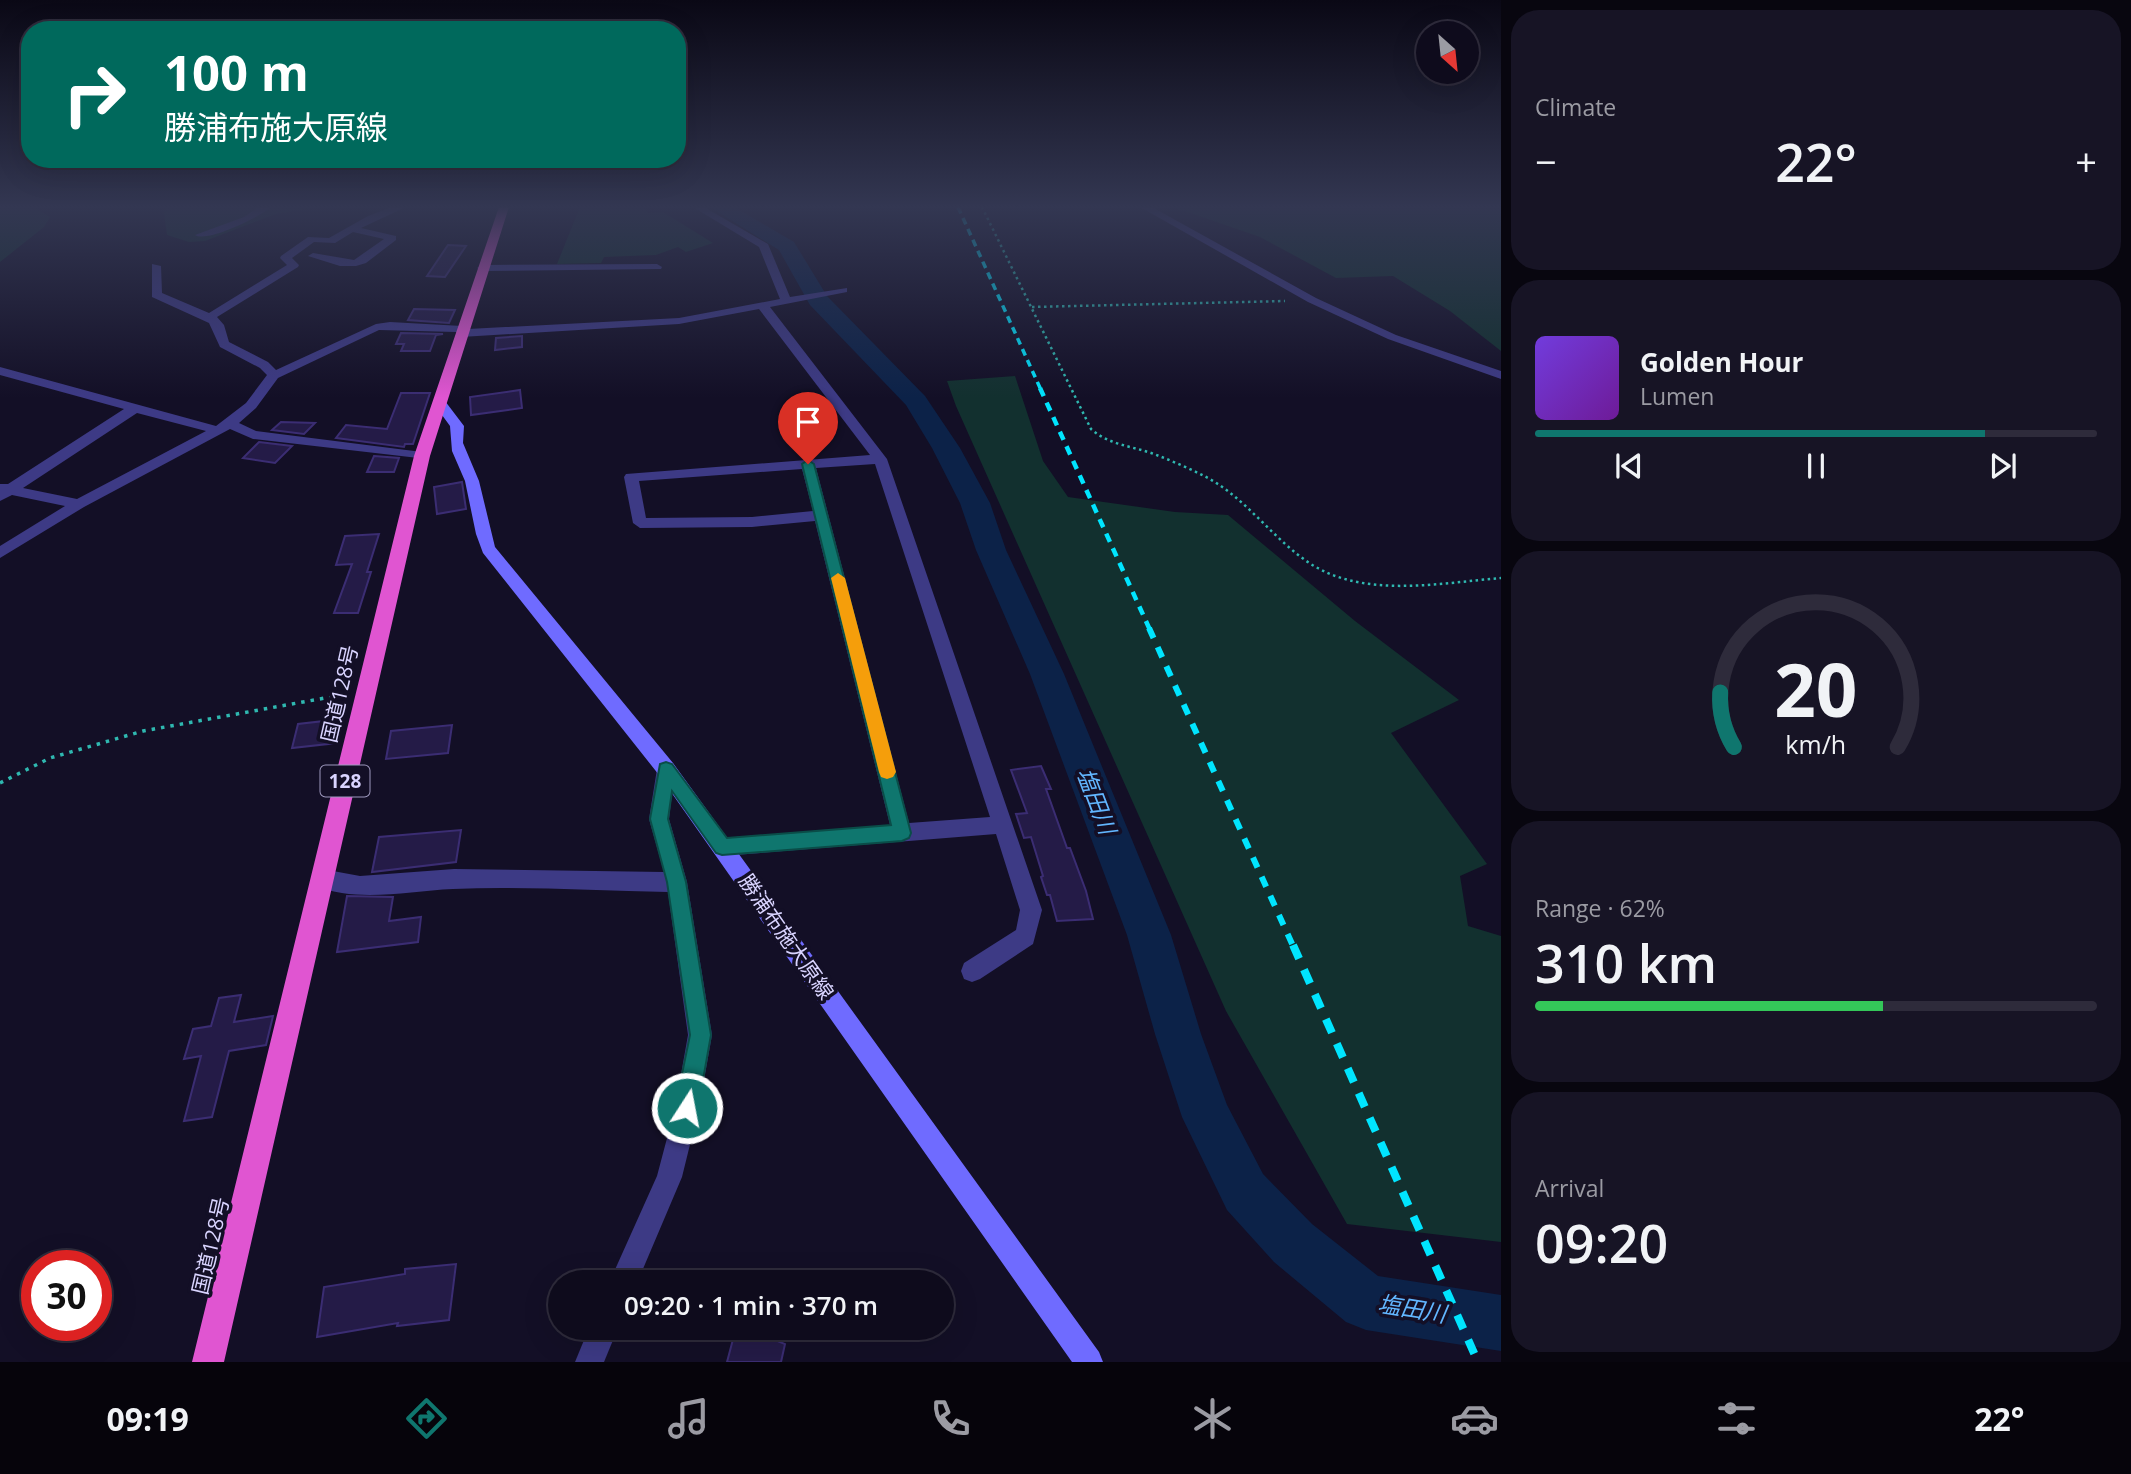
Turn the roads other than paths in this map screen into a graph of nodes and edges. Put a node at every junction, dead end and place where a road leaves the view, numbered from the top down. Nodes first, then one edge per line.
1 (156, 271) edge
2 (285, 271) edge
3 (481, 271) edge
4 (774, 271) edge
5 (1259, 271) edge
6 (843, 290) dead end
7 (786, 300) junction
8 (762, 305) junction
9 (210, 317) junction
10 (461, 331) junction
11 (0, 371) edge
12 (274, 375) junction
13 (1501, 375) edge
14 (440, 404) junction
15 (135, 408) junction
16 (225, 428) junction
17 (422, 456) junction
18 (880, 459) junction
19 (808, 464) junction
20 (3, 491) edge
21 (79, 504) junction
22 (822, 515) junction
23 (0, 553) edge
24 (666, 769) junction
25 (1002, 825) junction
26 (902, 833) junction
27 (722, 847) junction
28 (322, 879) junction
29 (677, 882) junction
30 (972, 971) dead end
31 (629, 1270) edge
32 (599, 1340) edge
33 (208, 1362) edge
34 (589, 1362) edge
35 (1089, 1362) edge

1 - 9 street
2 - 9 street
3 - 10 highway, 国道128号 / 128
4 - 7 street
5 - 13 street
6 - 7 street
7 - 8 street
8 - 10 street
8 - 18 street
9 - 12 street
10 - 12 street
10 - 14 highway, 国道128号 / 128
11 - 15 street
12 - 16 street
14 - 17 highway, 国道128号 / 128
14 - 24 main road, 勝浦布施大原線
15 - 16 street
15 - 20 street
16 - 17 street
16 - 21 street
17 - 28 highway, 国道128号 / 128
18 - 19 street
18 - 25 street
19 - 22 street
19 - 22 street
20 - 21 street
21 - 23 street
22 - 26 street
24 - 27 main road, 勝浦布施大原線
24 - 29 street
25 - 26 street
25 - 30 street
26 - 27 street
27 - 35 main road, 勝浦布施大原線
28 - 29 street
28 - 33 highway, 国道128号 / 128
29 - 31 street
32 - 34 street

